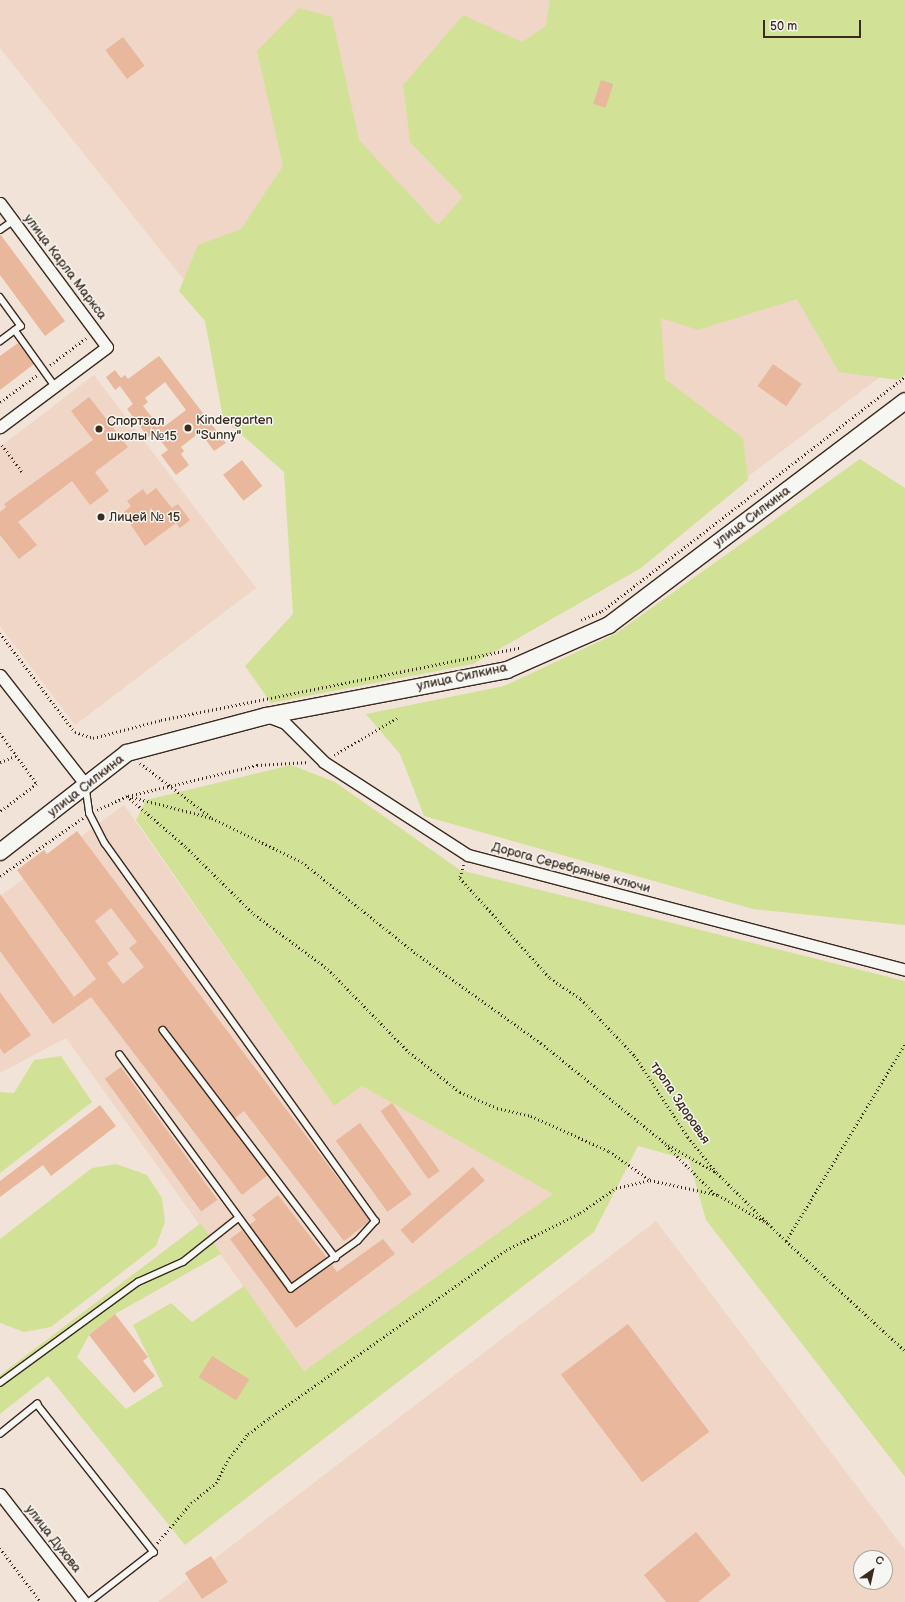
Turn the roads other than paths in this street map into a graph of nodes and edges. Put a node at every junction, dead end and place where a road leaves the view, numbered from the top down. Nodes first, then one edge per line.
1 (0, 203) edge
2 (13, 220) junction
3 (0, 230) edge
4 (0, 297) edge
5 (15, 330) junction
6 (0, 342) edge
7 (55, 386) junction
8 (905, 401) edge
9 (0, 427) edge
10 (0, 675) edge
11 (266, 716) junction
12 (86, 785) junction
13 (0, 852) edge
14 (905, 970) edge
15 (163, 1030) dead end
16 (120, 1055) dead end
17 (237, 1219) junction
18 (336, 1258) junction
19 (0, 1383) edge
20 (0, 1434) edge
21 (0, 1494) edge
22 (84, 1602) edge
23 (90, 1602) edge

1 - 2 street, улица Карла Маркса
2 - 3 lane
2 - 7 street, улица Карла Маркса
4 - 5 lane
5 - 6 lane
5 - 7 lane
7 - 9 street
8 - 11 main road, улица Силкина
10 - 12 street
11 - 12 main road, улица Силкина
11 - 14 street, Дорога Серебряные ключи
12 - 13 main road, улица Силкина
12 - 18 lane
15 - 18 lane
16 - 17 lane
17 - 18 lane
17 - 19 lane
20 - 23 lane
21 - 22 street, улица Духова

